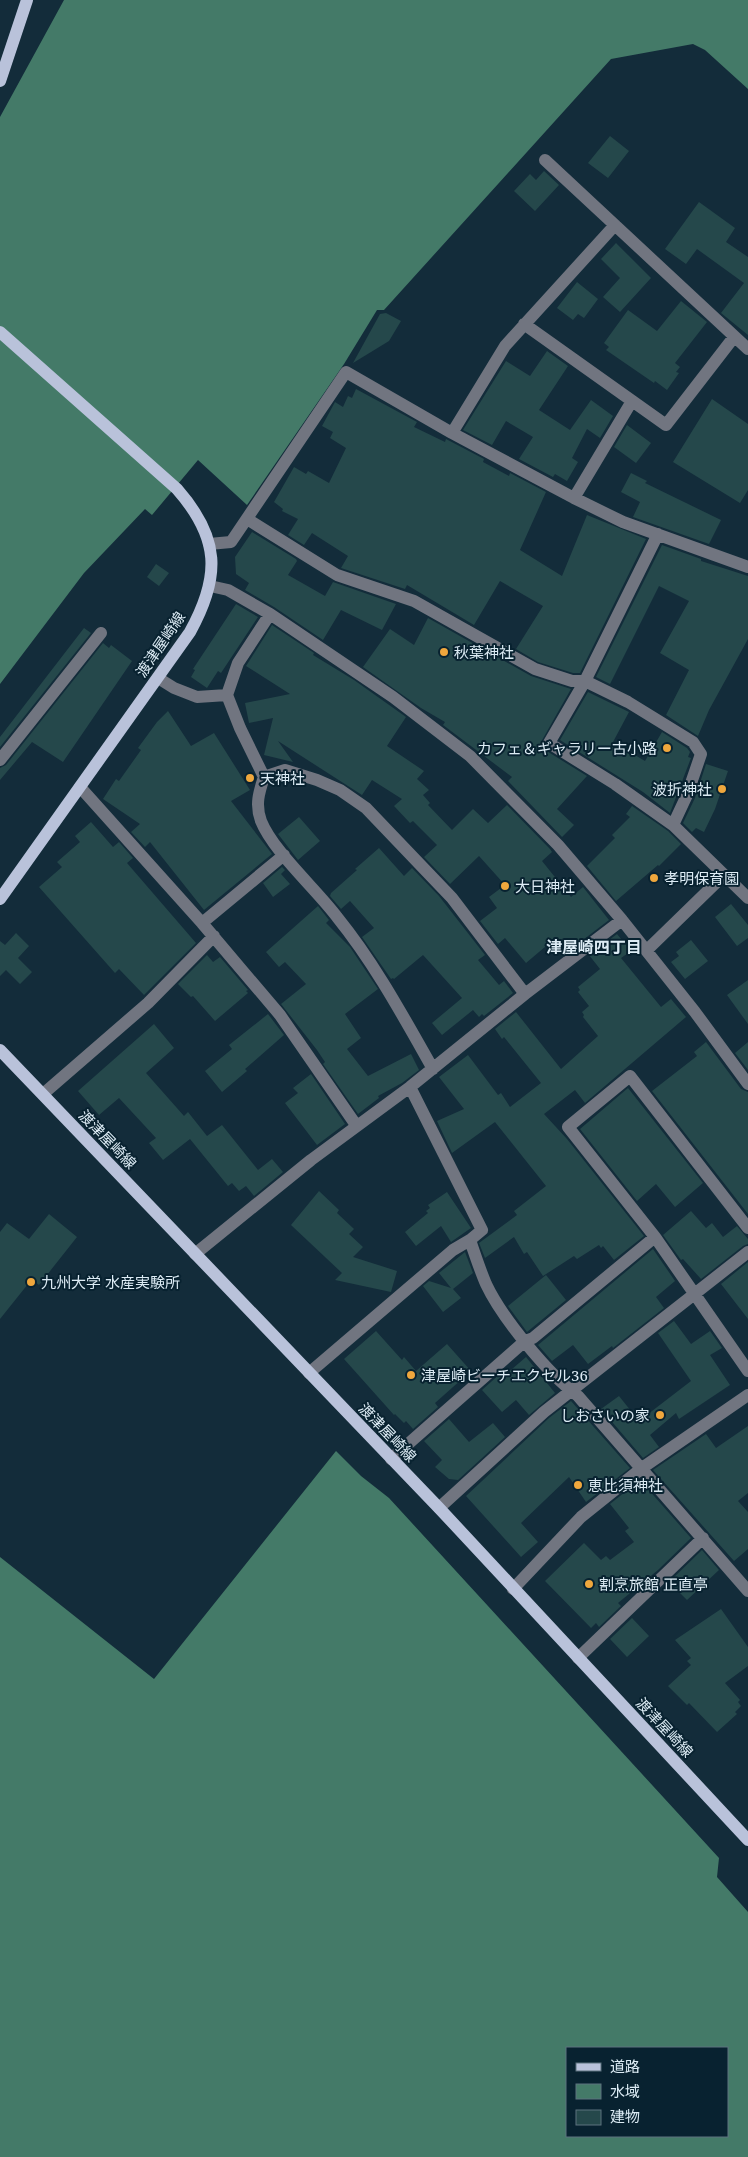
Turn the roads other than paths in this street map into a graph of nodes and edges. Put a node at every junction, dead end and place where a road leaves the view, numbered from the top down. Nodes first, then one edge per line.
1 (27, 0) edge
2 (0, 81) edge
3 (546, 160) dead end
4 (615, 225) junction
5 (524, 324) junction
6 (0, 332) edge
7 (734, 337) junction
8 (748, 349) edge
9 (632, 401) junction
10 (452, 433) junction
11 (574, 498) junction
12 (247, 519) junction
13 (658, 534) junction
14 (209, 544) junction
15 (748, 567) edge
16 (210, 586) junction
17 (270, 614) junction
18 (101, 633) dead end
19 (158, 678) junction
20 (586, 681) junction
21 (227, 695) junction
22 (0, 760) edge
23 (264, 777) junction
24 (80, 787) junction
25 (673, 825) junction
26 (284, 855) junction
27 (723, 876) junction
28 (748, 897) edge
29 (0, 899) edge
30 (622, 920) junction
31 (202, 923) junction
32 (214, 936) junction
33 (647, 950) junction
34 (525, 994) junction
35 (0, 1050) edge
36 (432, 1069) junction
37 (748, 1084) edge
38 (410, 1087) junction
39 (43, 1094) junction
40 (356, 1125) junction
41 (748, 1228) edge
42 (655, 1237) junction
43 (470, 1240) junction
44 (748, 1252) edge
45 (195, 1254) junction
46 (695, 1294) junction
47 (525, 1341) junction
48 (748, 1371) edge
49 (309, 1373) junction
50 (570, 1390) junction
51 (748, 1395) edge
52 (391, 1459) junction
53 (642, 1468) junction
54 (439, 1508) junction
55 (702, 1538) junction
56 (513, 1589) junction
57 (748, 1591) edge
58 (578, 1658) junction
59 (748, 1840) edge

1 - 2 main road
3 - 4 street
4 - 5 street
4 - 7 street
5 - 9 street
5 - 10 street
6 - 14 main road, 渡津屋崎線
7 - 8 street
7 - 9 street
9 - 11 street
10 - 11 street
10 - 12 street
11 - 13 street
12 - 14 street
12 - 20 street
13 - 15 street
13 - 20 street
14 - 16 main road, 渡津屋崎線
16 - 17 street
16 - 19 main road, 渡津屋崎線
17 - 21 street
17 - 30 street
18 - 22 street
19 - 21 street
19 - 24 main road, 渡津屋崎線
20 - 25 street
20 - 25 street
21 - 23 street
23 - 26 street
23 - 34 street
24 - 29 main road, 渡津屋崎線
24 - 31 street
25 - 27 street
26 - 31 street
26 - 36 street
27 - 28 street
27 - 33 street
30 - 33 street
30 - 34 street
31 - 32 street
32 - 39 street
32 - 40 street
33 - 37 street
34 - 36 street
35 - 39 main road, 渡津屋崎線
36 - 38 street
38 - 40 street
38 - 43 street
39 - 45 main road, 渡津屋崎線
40 - 45 street
41 - 42 street
42 - 46 street
42 - 47 street
43 - 47 street
43 - 49 street
44 - 46 street
45 - 49 main road, 渡津屋崎線
46 - 48 street
46 - 50 street
47 - 50 street
47 - 52 street
49 - 52 main road, 渡津屋崎線
50 - 53 street
50 - 54 street
51 - 53 street
52 - 54 main road, 渡津屋崎線
53 - 55 street
53 - 56 street
54 - 56 main road, 渡津屋崎線
55 - 57 street
55 - 58 street
56 - 58 main road, 渡津屋崎線
58 - 59 main road, 渡津屋崎線

